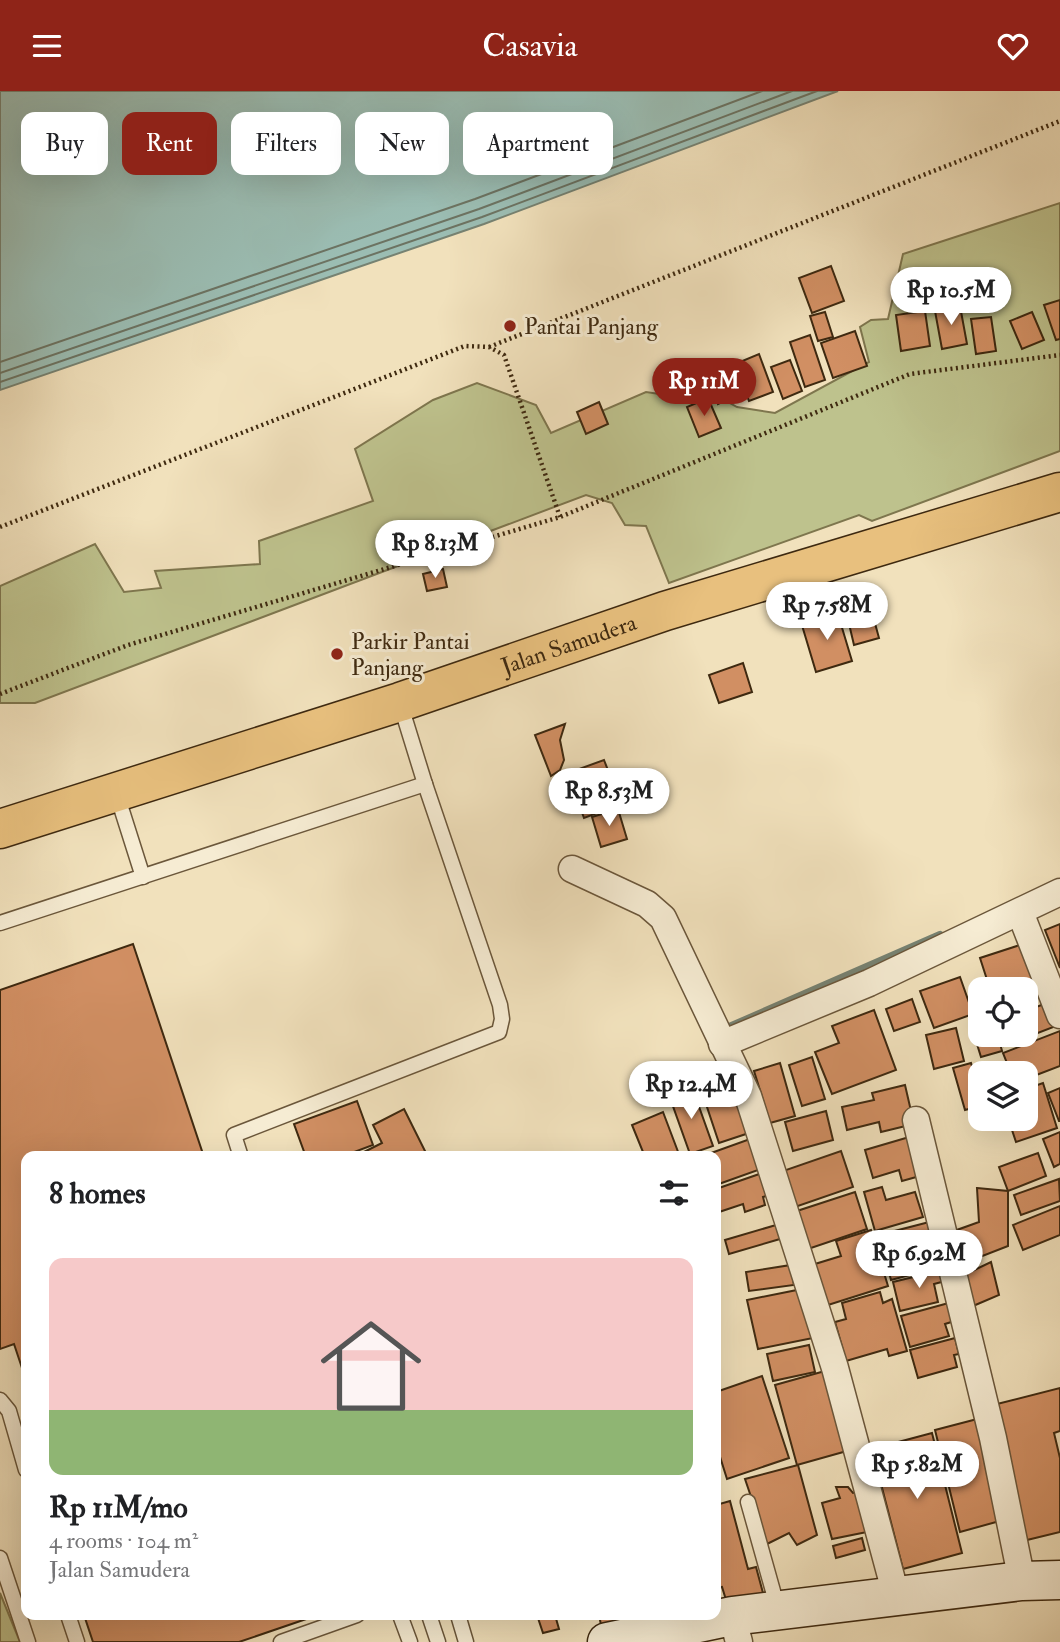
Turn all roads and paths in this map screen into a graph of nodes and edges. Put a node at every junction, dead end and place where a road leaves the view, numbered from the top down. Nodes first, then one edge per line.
1 (1060, 121) edge
2 (489, 347) junction
3 (1060, 355) edge
4 (1060, 492) edge
5 (560, 517) junction
6 (0, 527) edge
7 (0, 694) edge
8 (400, 702) junction
9 (425, 784) junction
10 (116, 792) junction
11 (0, 829) edge
12 (572, 869) dead end
13 (143, 877) junction
14 (1060, 892) edge
15 (1020, 912) junction
16 (0, 923) edge
17 (1060, 1015) edge
18 (722, 1044) junction
19 (916, 1120) dead end
20 (239, 1151) edge
21 (0, 1400) edge
22 (21, 1453) edge
23 (748, 1502) dead end
24 (0, 1558) edge
25 (1060, 1580) edge
26 (1022, 1581) junction
27 (896, 1595) junction
28 (778, 1611) junction
29 (70, 1620) edge
30 (343, 1620) edge
31 (402, 1620) edge
32 (431, 1620) edge
33 (459, 1620) edge
34 (735, 1629) edge
35 (28, 1642) edge
36 (77, 1642) edge
37 (281, 1642) edge
38 (410, 1642) edge
39 (438, 1642) edge
40 (466, 1642) edge
41 (607, 1642) edge

1 - 2 path
2 - 5 path
2 - 6 path
3 - 5 path
4 - 8 main road, Jalan Samudera
5 - 7 path
8 - 9 lane
8 - 10 main road, Jalan Samudera
9 - 13 lane
9 - 20 lane
10 - 11 main road, Jalan Samudera
10 - 13 lane
12 - 18 street
13 - 16 lane
14 - 15 street
15 - 17 street
15 - 18 street
18 - 27 street
19 - 26 street
21 - 22 lane
23 - 28 lane
24 - 35 lane
25 - 26 street
26 - 27 street
27 - 28 street
28 - 34 street
29 - 36 lane
30 - 37 lane
31 - 38 lane
32 - 39 lane
33 - 40 lane
34 - 41 street

